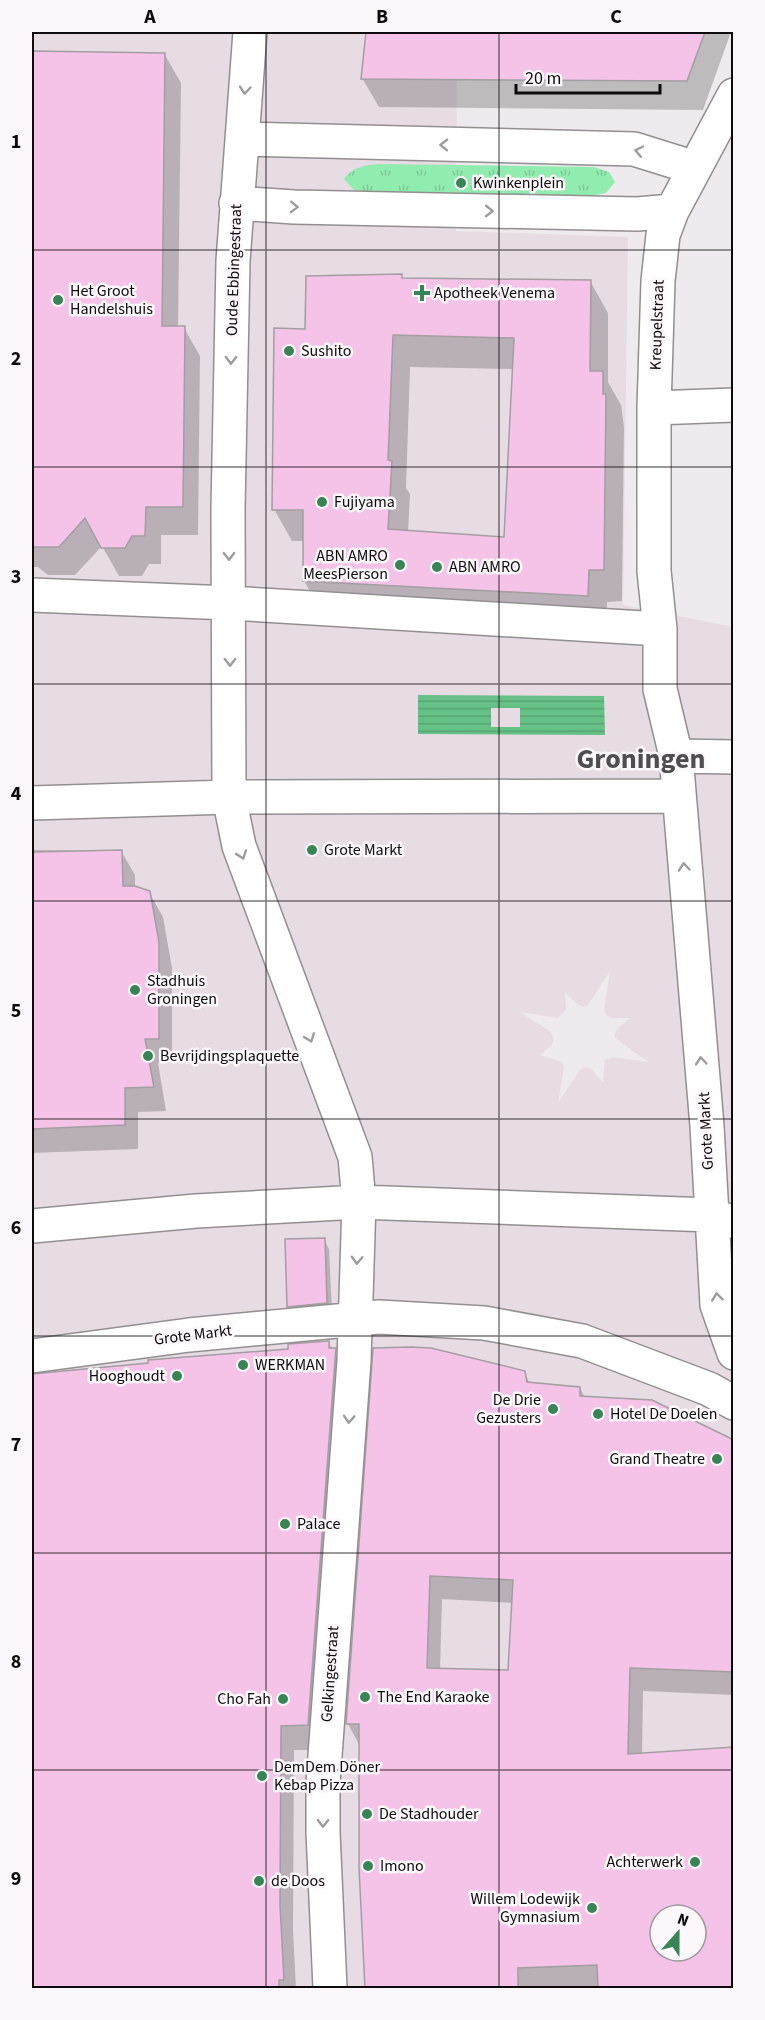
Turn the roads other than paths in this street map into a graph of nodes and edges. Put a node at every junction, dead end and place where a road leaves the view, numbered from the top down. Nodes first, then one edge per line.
1 (250, 32) edge
2 (734, 95) edge
3 (242, 139) junction
4 (695, 168) junction
5 (236, 203) junction
6 (672, 211) junction
7 (734, 405) edge
8 (654, 408) junction
9 (654, 572) joint
10 (32, 595) edge
11 (230, 603) junction
12 (660, 629) junction
13 (676, 756) junction
14 (734, 757) edge
15 (678, 796) junction
16 (229, 797) junction
17 (32, 803) edge
18 (359, 1202) junction
19 (722, 1219) edge
20 (32, 1226) edge
21 (355, 1318) junction
22 (734, 1353) edge
23 (32, 1356) edge
24 (734, 1403) edge
25 (330, 1989) edge

1 -> 3 street, Oude Ebbingestraat
2 - 4 street, Kreupelstraat
4 -> 3 street
3 - 5 street, Oude Ebbingestraat
4 - 6 street, Kreupelstraat
5 -> 6 street
5 -> 11 street, Oude Ebbingestraat
6 - 8 street, Kreupelstraat
7 - 8 street
8 - 9 street, Kreupelstraat
9 - 12 street, Grote Markt
10 - 11 street
11 - 12 street
11 -> 16 street
12 - 13 street, Grote Markt
13 - 14 street
13 - 15 street, Grote Markt
15 - 16 street
19 -> 15 street, Grote Markt
16 - 17 street
16 -> 18 street
18 - 19 street
18 - 20 street
18 -> 21 street
22 -> 19 street, Grote Markt
21 - 23 street, Grote Markt
21 - 24 street, Grote Markt
21 -> 25 street, Gelkingestraat

